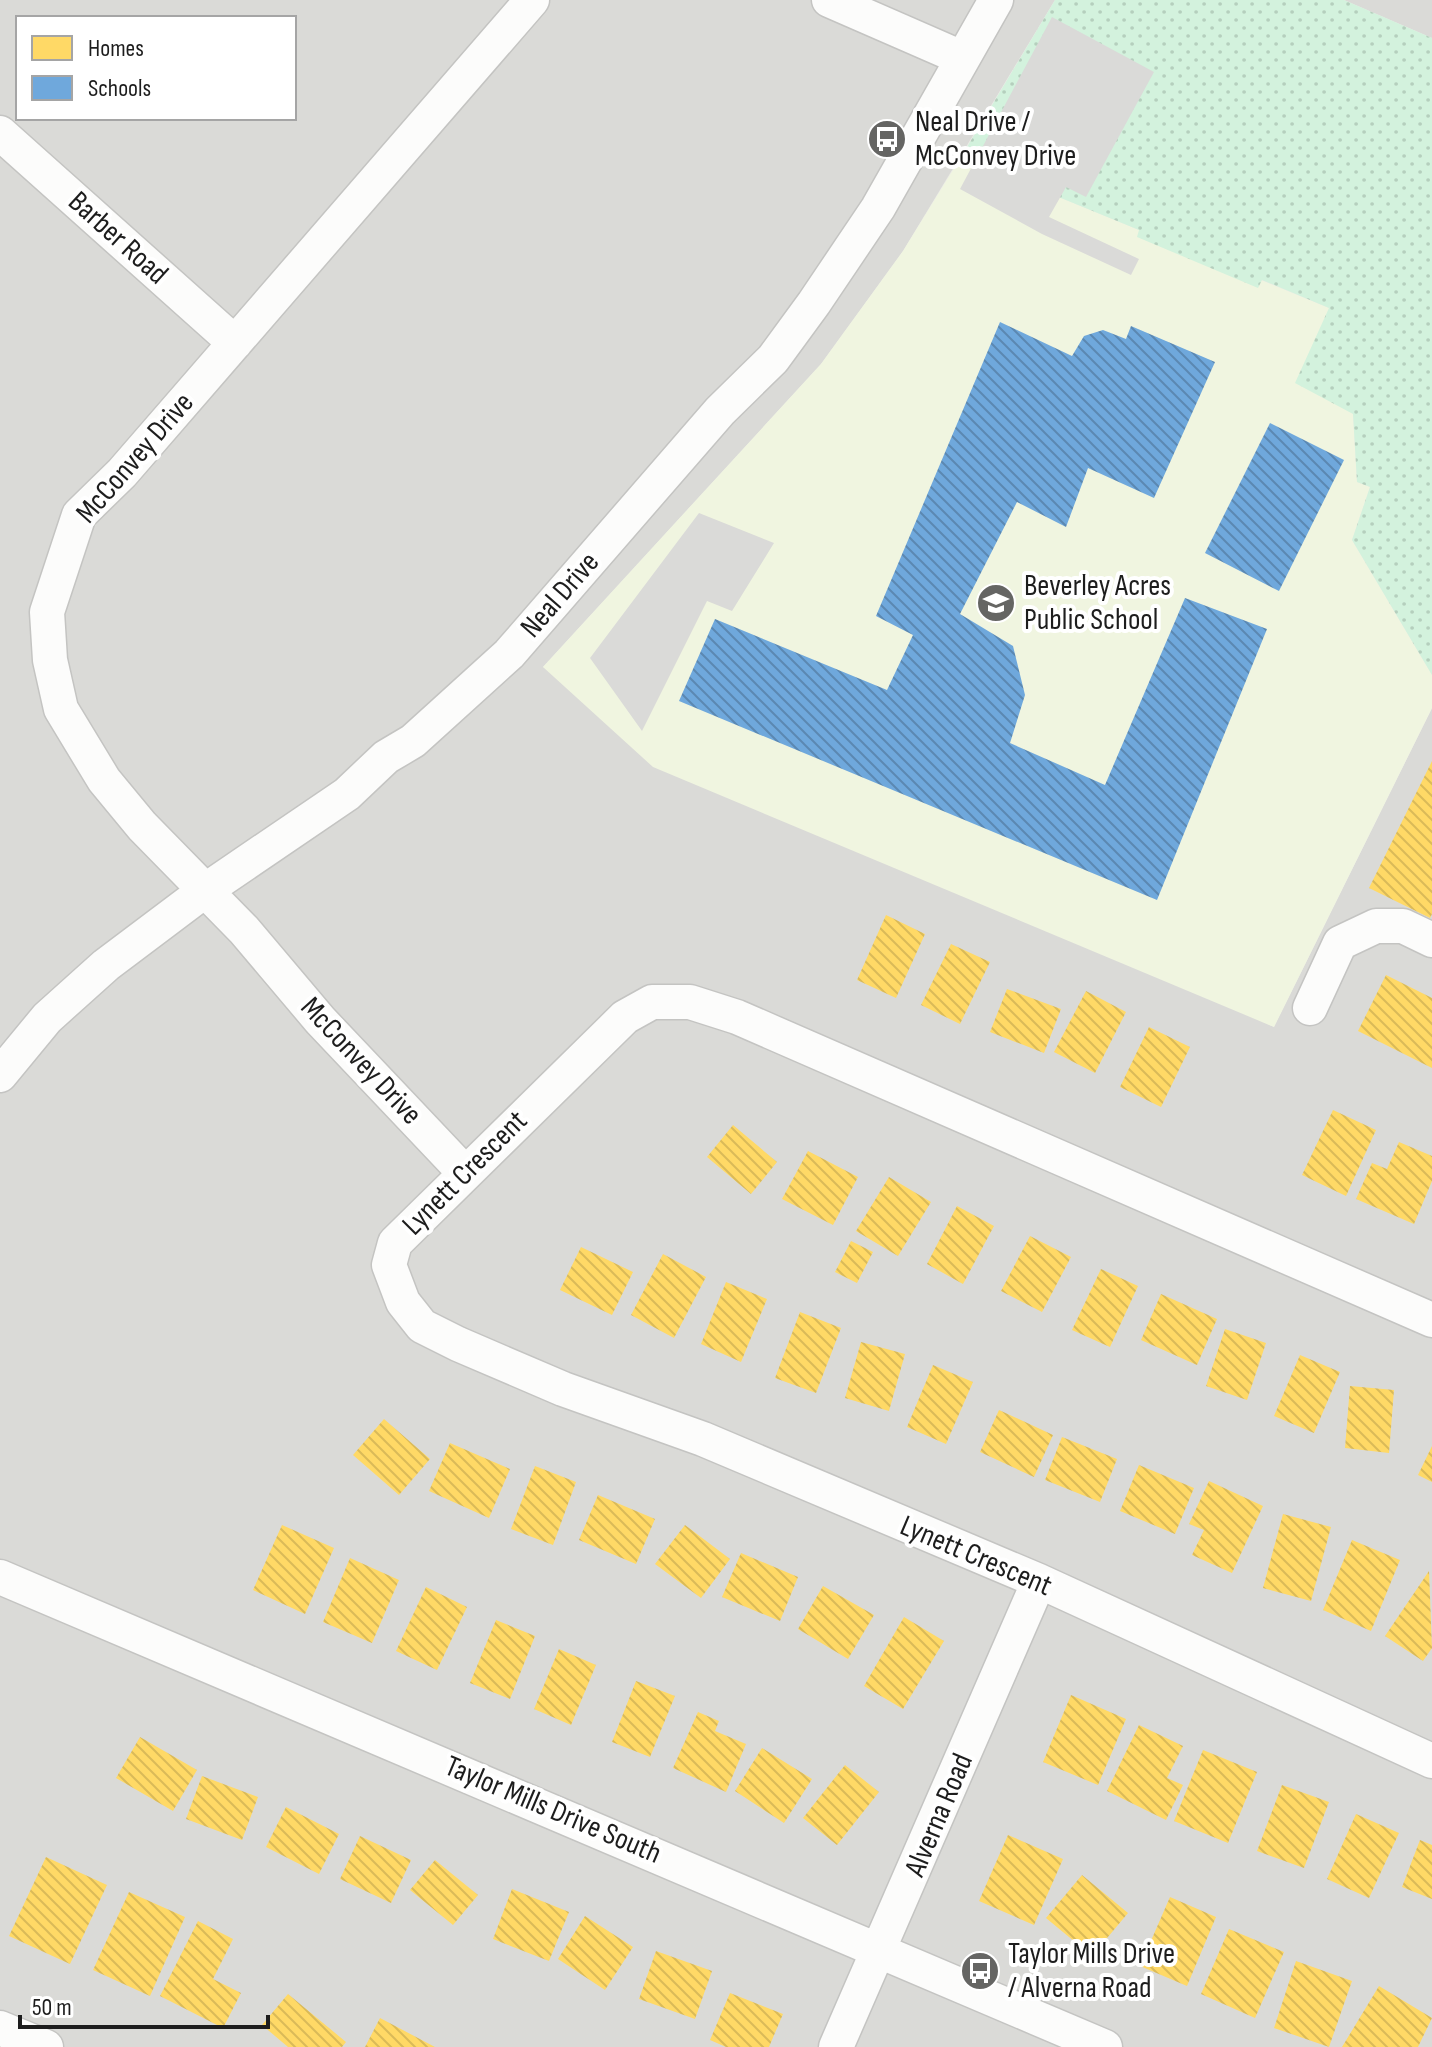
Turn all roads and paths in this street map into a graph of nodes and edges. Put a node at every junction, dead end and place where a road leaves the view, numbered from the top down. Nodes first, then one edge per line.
1 (532, 0) edge
2 (829, 0) edge
3 (996, 0) edge
4 (962, 58) junction
5 (0, 133) edge
6 (235, 343) junction
7 (203, 892) junction
8 (1432, 940) edge
9 (1310, 1008) dead end
10 (0, 1075) edge
11 (464, 1172) junction
12 (1432, 1320) edge
13 (0, 1577) edge
14 (1039, 1581) junction
15 (1432, 1761) edge
16 (881, 1949) junction
17 (0, 2028) edge
18 (46, 2047) edge
19 (836, 2047) edge
20 (1105, 2047) edge

1 - 6 street, McConvey Drive
2 - 4 street
3 - 4 street, Neal Drive
4 - 7 street, Neal Drive
5 - 6 street, Barber Road
6 - 7 street, McConvey Drive
7 - 10 street, Neal Drive
7 - 11 street, McConvey Drive
8 - 9 street
11 - 12 street, Lynett Crescent
11 - 14 street, Lynett Crescent
13 - 16 street, Taylor Mills Drive South
14 - 15 street, Lynett Crescent
14 - 16 street, Alverna Road
16 - 19 street, Alverna Road
16 - 20 street, Taylor Mills Drive South
17 - 18 street

